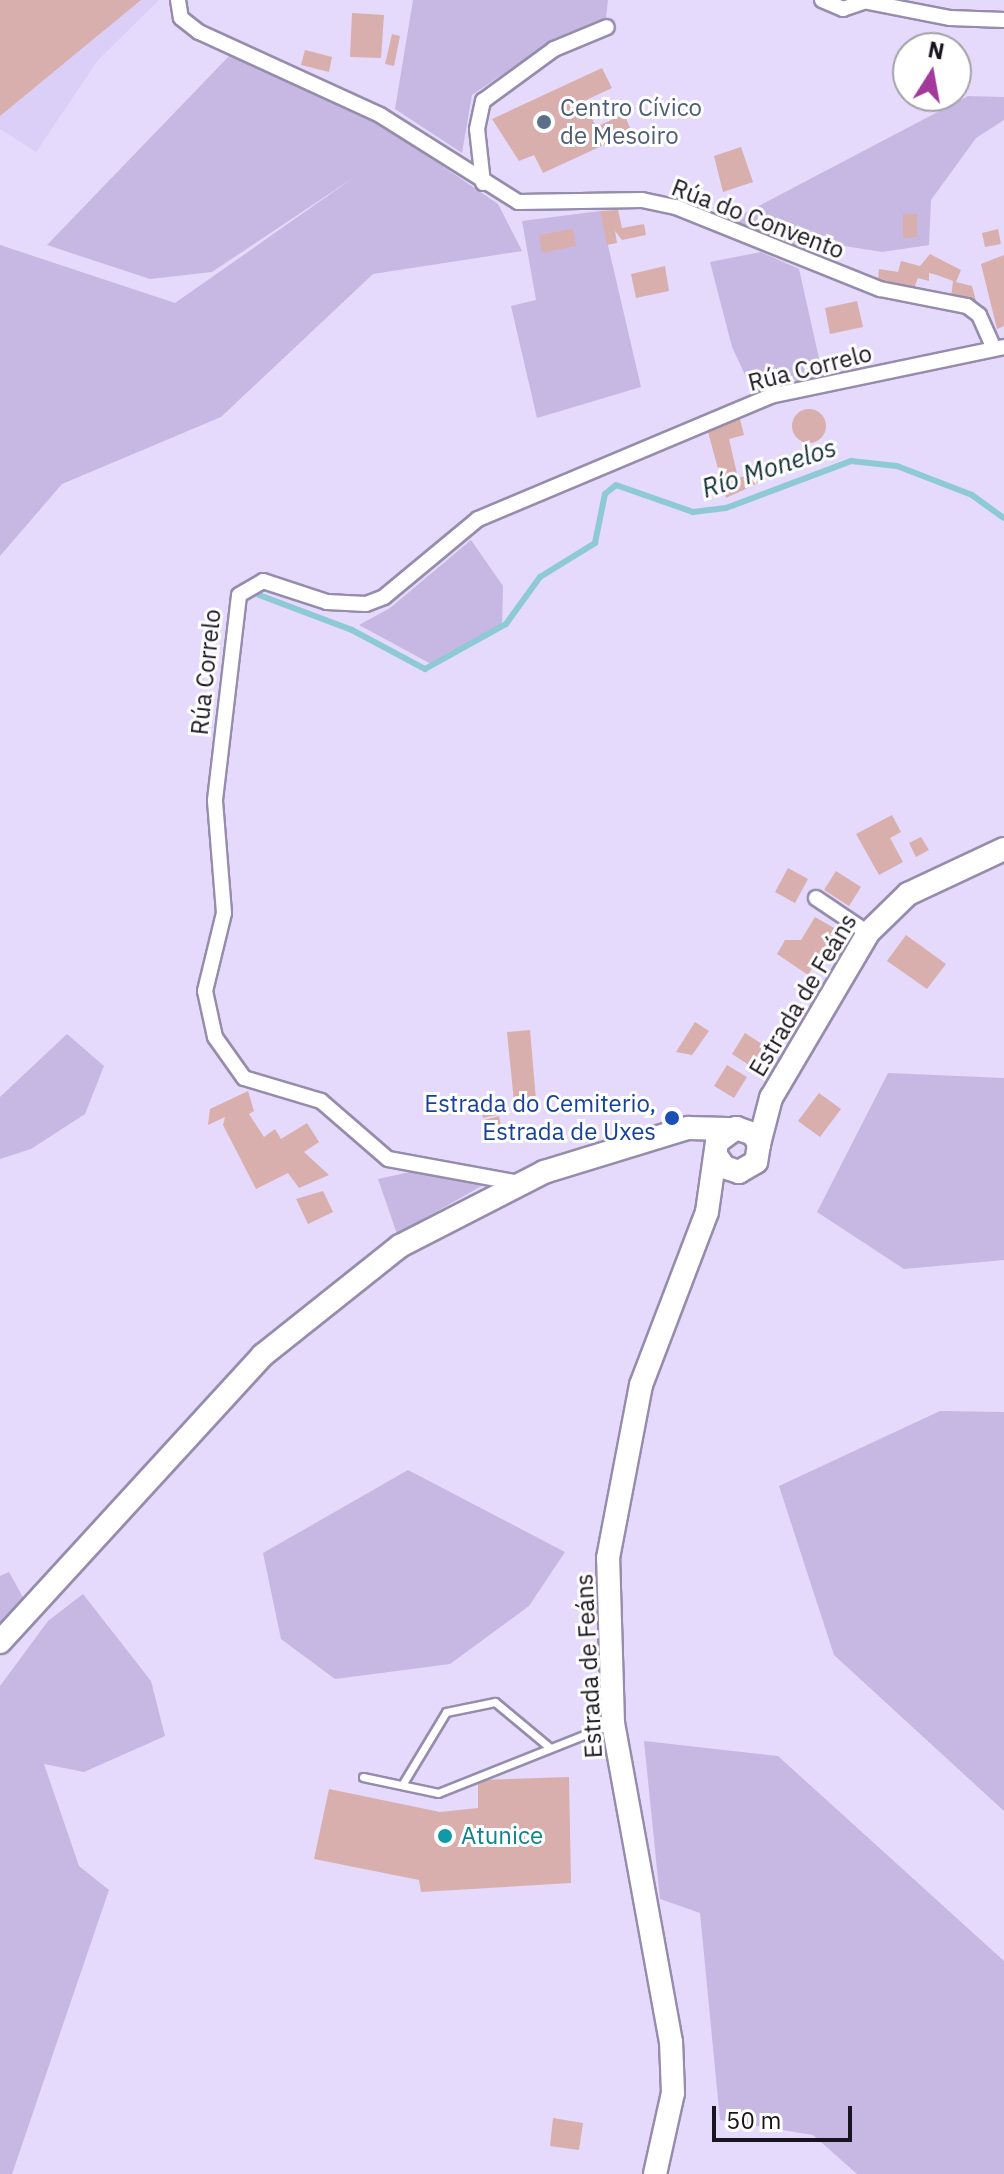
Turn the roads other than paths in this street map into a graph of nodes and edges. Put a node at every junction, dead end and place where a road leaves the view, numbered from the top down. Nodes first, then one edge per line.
1 (178, 0) edge
2 (822, 0) edge
3 (868, 1) edge
4 (900, 4) edge
5 (1004, 20) edge
6 (607, 27) dead end
7 (483, 183) junction
8 (999, 347) edge
9 (1004, 849) edge
10 (816, 898) dead end
11 (868, 933) junction
12 (771, 1098) junction
13 (724, 1140) junction
14 (759, 1144) junction
15 (746, 1170) junction
16 (520, 1183) junction
17 (707, 1212) junction
18 (0, 1642) edge
19 (613, 1723) junction
20 (549, 1747) junction
21 (363, 1777) dead end
22 (402, 1785) junction
23 (655, 2174) edge

1 - 7 street, Rúa do Convento
2 - 3 street
3 - 4 street
4 - 5 street
6 - 7 street
7 - 8 street, Rúa do Convento
8 - 16 street, Rúa Correlo
9 - 11 street, Estrada de Feáns
10 - 11 street
11 - 12 street, Estrada de Feáns
12 - 13 street, Estrada de Feáns
12 - 14 street, Estrada de Feáns
13 - 14 street
13 - 15 street
13 - 16 street
13 - 17 street, Estrada de Feáns
14 - 15 street, Estrada de Feáns
15 - 17 street, Estrada de Feáns
16 - 18 street
17 - 19 street, Estrada de Feáns
19 - 20 lane
19 - 23 street, Estrada de Feáns
20 - 22 lane
20 - 22 lane
21 - 22 lane

